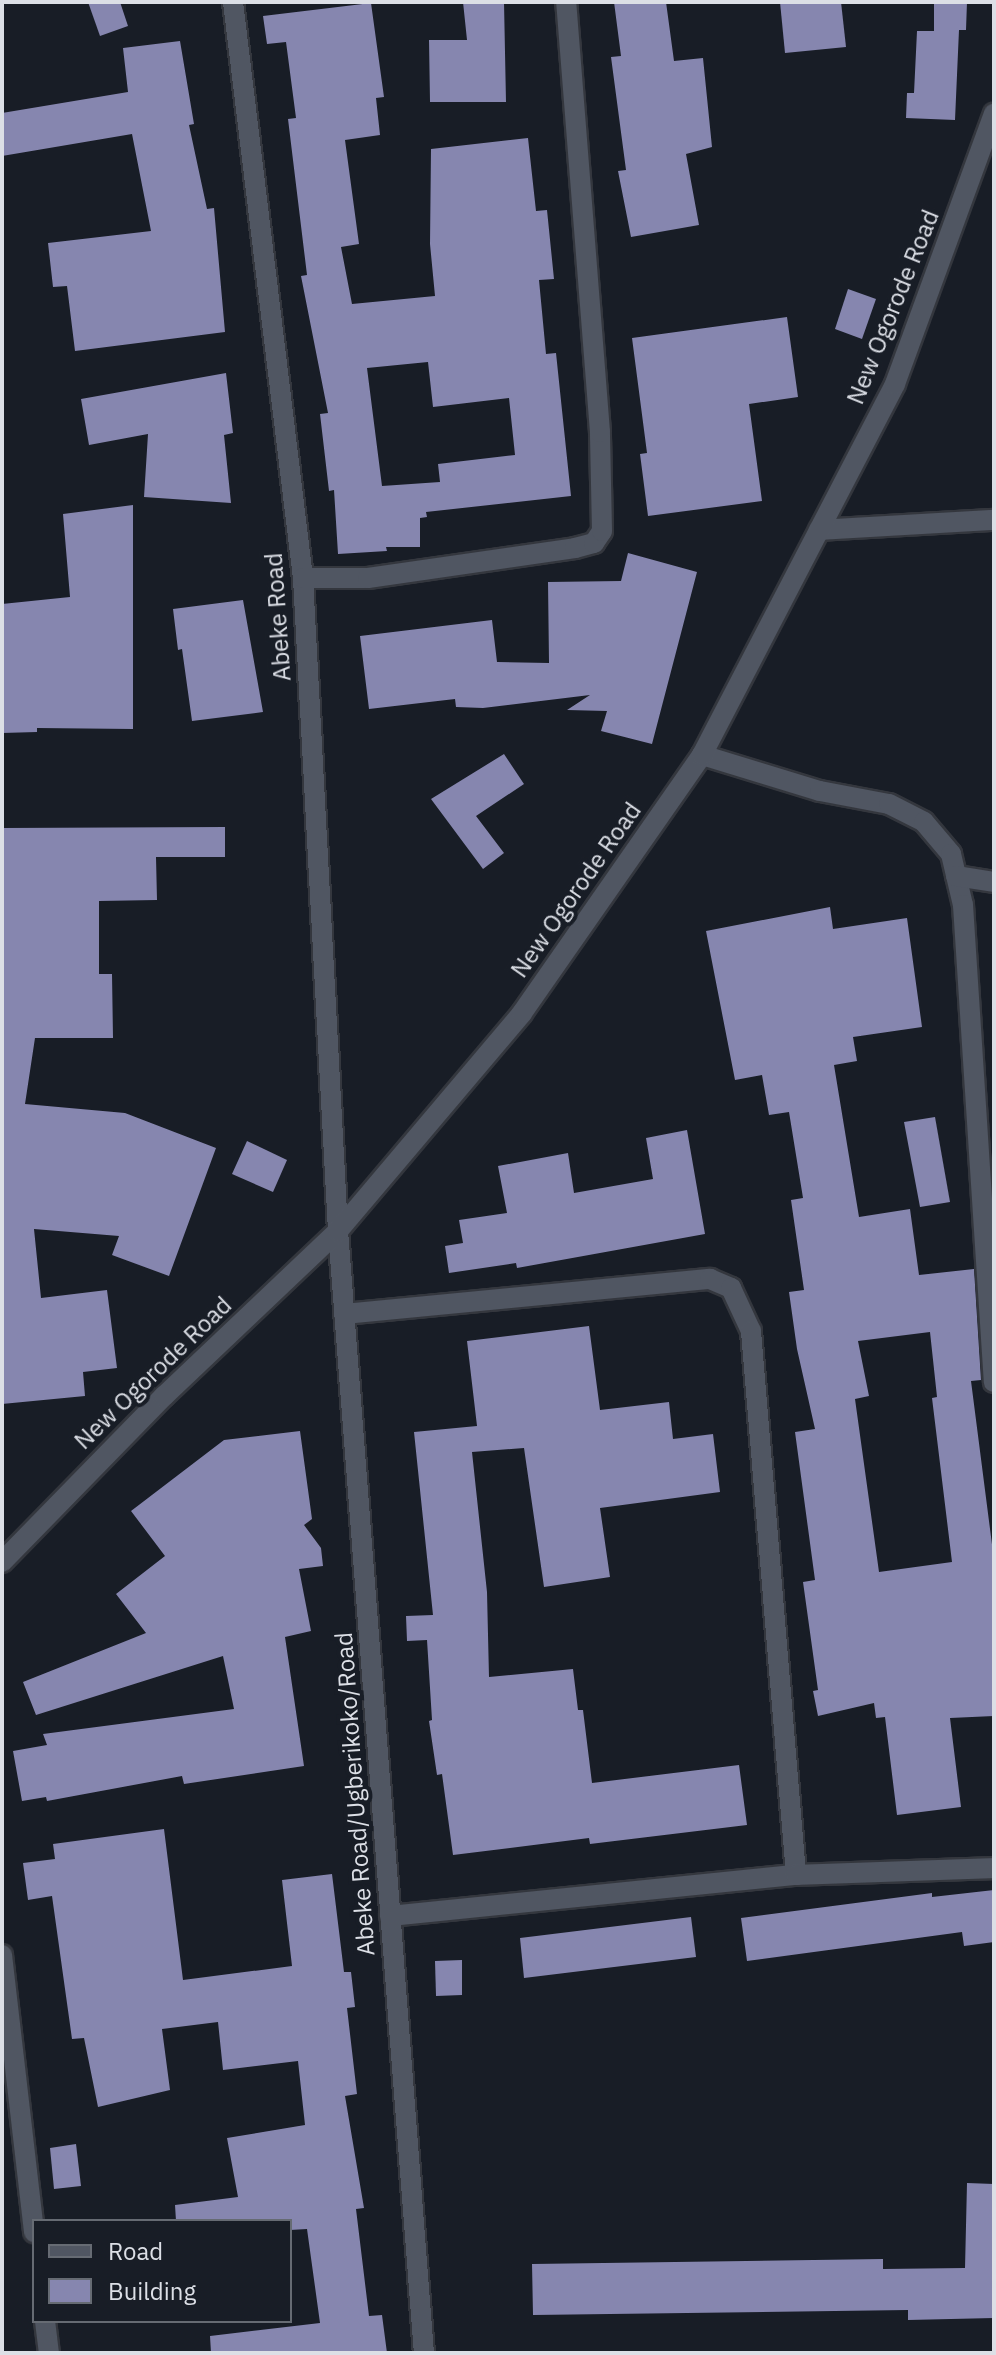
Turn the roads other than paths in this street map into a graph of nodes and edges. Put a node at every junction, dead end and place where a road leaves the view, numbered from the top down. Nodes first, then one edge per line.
1 (233, 2) edge
2 (566, 2) edge
3 (994, 114) edge
4 (994, 520) edge
5 (819, 530) junction
6 (303, 578) junction
7 (702, 755) junction
8 (956, 876) junction
9 (994, 882) edge
10 (338, 1231) junction
11 (344, 1314) junction
12 (994, 1382) edge
13 (2, 1562) edge
14 (994, 1868) edge
15 (796, 1875) junction
16 (390, 1916) junction
17 (2, 1955) edge
18 (32, 2219) edge
19 (45, 2323) edge
20 (49, 2353) edge
21 (424, 2353) edge

1 - 6 street, Abeke Road
2 - 6 street
3 - 5 street, New Ogorode Road
4 - 5 street
5 - 7 street, New Ogorode Road
6 - 10 street, Abeke Road
7 - 8 street
7 - 10 street, New Ogorode Road
8 - 9 street
8 - 12 street
10 - 11 street, Abeke Road/Ugberikoko/Road
10 - 13 street, New Ogorode Road
11 - 15 street
11 - 16 street, Abeke Road/Ugberikoko/Road
14 - 15 street
15 - 16 street
16 - 21 street, Abeke Road/Ugberikoko/Road
17 - 18 street
19 - 20 street

